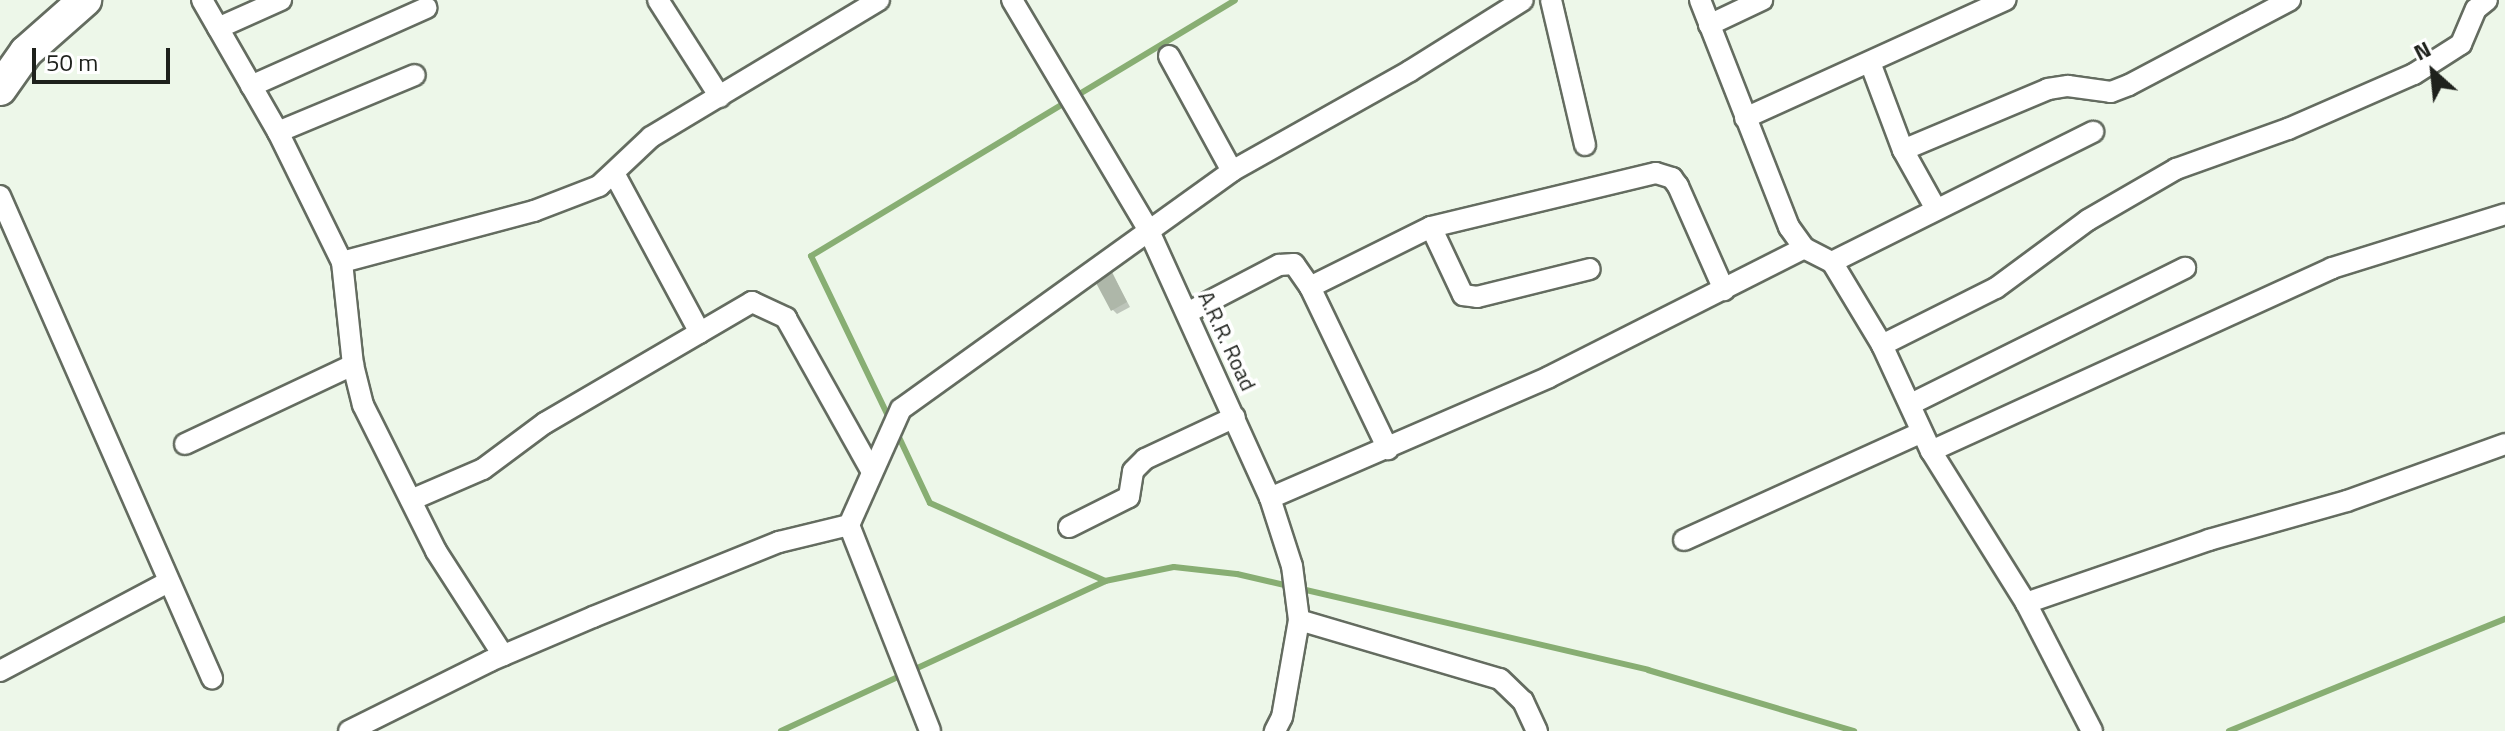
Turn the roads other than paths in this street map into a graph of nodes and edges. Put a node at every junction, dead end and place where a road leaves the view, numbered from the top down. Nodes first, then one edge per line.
1 (85, 0) edge
2 (202, 0) edge
3 (281, 0) edge
4 (658, 0) edge
5 (879, 0) edge
6 (1012, 0) edge
7 (1523, 0) edge
8 (1551, 0) edge
9 (1700, 0) edge
10 (1762, 0) edge
11 (2005, 0) edge
12 (2290, 0) edge
13 (2487, 0) edge
14 (426, 8) dead end
15 (1709, 25) junction
16 (218, 28) junction
17 (1169, 56) dead end
18 (1871, 65) junction
19 (415, 75) dead end
20 (251, 86) junction
21 (0, 89) edge
22 (720, 97) junction
23 (1745, 118) junction
24 (278, 132) junction
25 (2093, 132) dead end
26 (1585, 145) dead end
27 (1903, 150) junction
28 (1232, 171) junction
29 (615, 175) junction
30 (0, 196) edge
31 (1936, 209) junction
32 (2505, 214) edge
33 (1431, 227) junction
34 (1148, 229) junction
35 (1804, 248) junction
36 (342, 262) junction
37 (1832, 262) junction
38 (2185, 268) dead end
39 (1590, 269) dead end
40 (1310, 287) junction
41 (1724, 290) junction
42 (1187, 313) junction
43 (700, 333) junction
44 (1882, 345) junction
45 (353, 365) junction
46 (1913, 403) junction
47 (1235, 417) junction
48 (1922, 432) junction
49 (185, 444) dead end
50 (2505, 444) edge
51 (1388, 449) junction
52 (1931, 451) junction
53 (871, 470) junction
54 (1270, 498) junction
55 (411, 500) junction
56 (849, 525) junction
57 (1069, 527) dead end
58 (1684, 540) dead end
59 (168, 582) junction
60 (2026, 603) junction
61 (1298, 613) junction
62 (503, 655) junction
63 (0, 671) edge
64 (212, 678) dead end
65 (349, 731) edge
66 (930, 731) edge
67 (1275, 731) edge
68 (1537, 731) edge
69 (2092, 731) edge

1 - 21 main road
2 - 16 street
3 - 16 street
4 - 22 street
5 - 22 street
6 - 34 street, A.R.R. Road
7 - 28 street
8 - 26 street
9 - 15 street
10 - 15 street
11 - 18 street
12 - 27 street
13 - 44 street
14 - 20 street
15 - 23 street
16 - 20 street
17 - 28 street
18 - 23 street
18 - 27 street
19 - 24 street
20 - 24 street
22 - 29 street
23 - 35 street
24 - 36 street
25 - 31 street
27 - 31 street
28 - 34 street
29 - 36 street
29 - 43 street
30 - 59 street
31 - 37 street
32 - 52 street
33 - 39 street
33 - 40 street
33 - 41 street
34 - 42 street, A.R.R. Road
34 - 53 street
35 - 37 street
35 - 41 street
36 - 45 street
37 - 44 street
38 - 46 street
40 - 42 street
40 - 51 street
41 - 51 street
42 - 47 street, A.R.R. Road
43 - 53 street
43 - 55 street
44 - 46 street
45 - 49 street
45 - 55 street
46 - 48 street
47 - 54 street, A.R.R. Road
47 - 57 street
48 - 52 street
48 - 58 street
50 - 60 street
51 - 54 street
52 - 60 street
53 - 56 street
54 - 61 street, A.R.R. Road
55 - 62 street
56 - 62 street
56 - 66 street
59 - 63 street
59 - 64 street
60 - 69 street
61 - 67 street, A.R.R. Road
61 - 68 street
62 - 65 street

